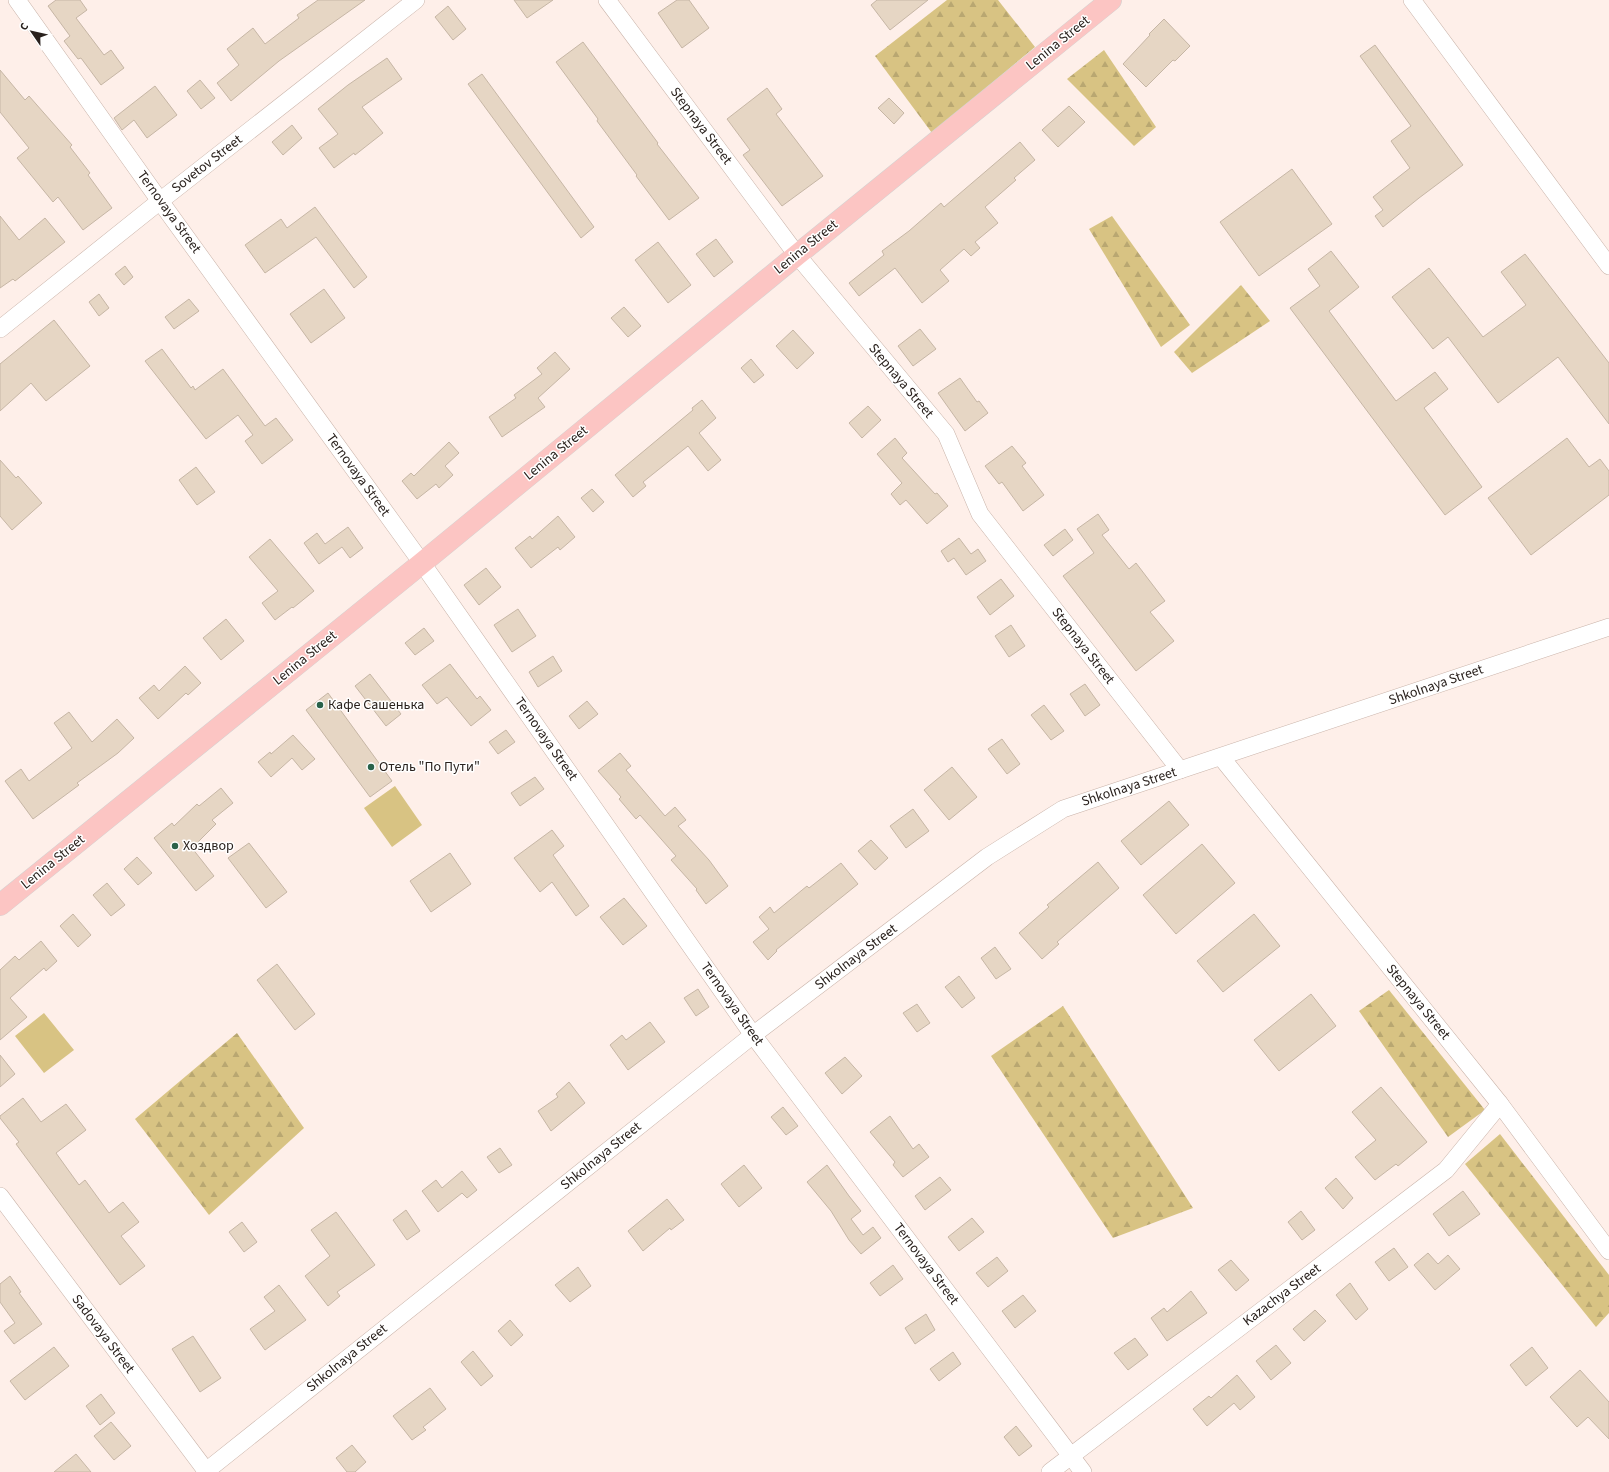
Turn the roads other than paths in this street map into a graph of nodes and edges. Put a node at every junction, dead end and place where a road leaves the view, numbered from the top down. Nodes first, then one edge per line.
1 (17, 0) edge
2 (416, 0) edge
3 (607, 0) edge
4 (1111, 0) edge
5 (1412, 0) edge
6 (160, 201) junction
7 (797, 255) junction
8 (1609, 266) edge
9 (0, 329) edge
10 (422, 563) junction
11 (1609, 627) edge
12 (1221, 757) junction
13 (1180, 770) junction
14 (0, 905) edge
15 (753, 1035) junction
16 (1500, 1104) junction
17 (0, 1196) edge
18 (1609, 1251) edge
19 (1071, 1456) junction
20 (206, 1472) edge
21 (1050, 1472) edge
22 (1083, 1472) edge

1 - 6 street, Ternovaya Street
2 - 6 street, Sovetov Street
3 - 7 street, Stepnaya Street
4 - 7 main road, Lenina Street
5 - 8 street
6 - 9 street, Sovetov Street
6 - 10 street, Ternovaya Street
7 - 10 main road, Lenina Street
7 - 13 street, Stepnaya Street
10 - 14 main road, Lenina Street
10 - 15 street, Ternovaya Street
11 - 12 street, Shkolnaya Street
12 - 13 street, Shkolnaya Street
12 - 16 street, Stepnaya Street
13 - 15 street, Shkolnaya Street
15 - 19 street, Ternovaya Street
15 - 20 street, Shkolnaya Street
16 - 18 street, Stepnaya Street
16 - 19 street, Kazachya Street
17 - 20 street, Sadovaya Street
19 - 21 street, Kazachya Street
19 - 22 street, Ternovaya Street

